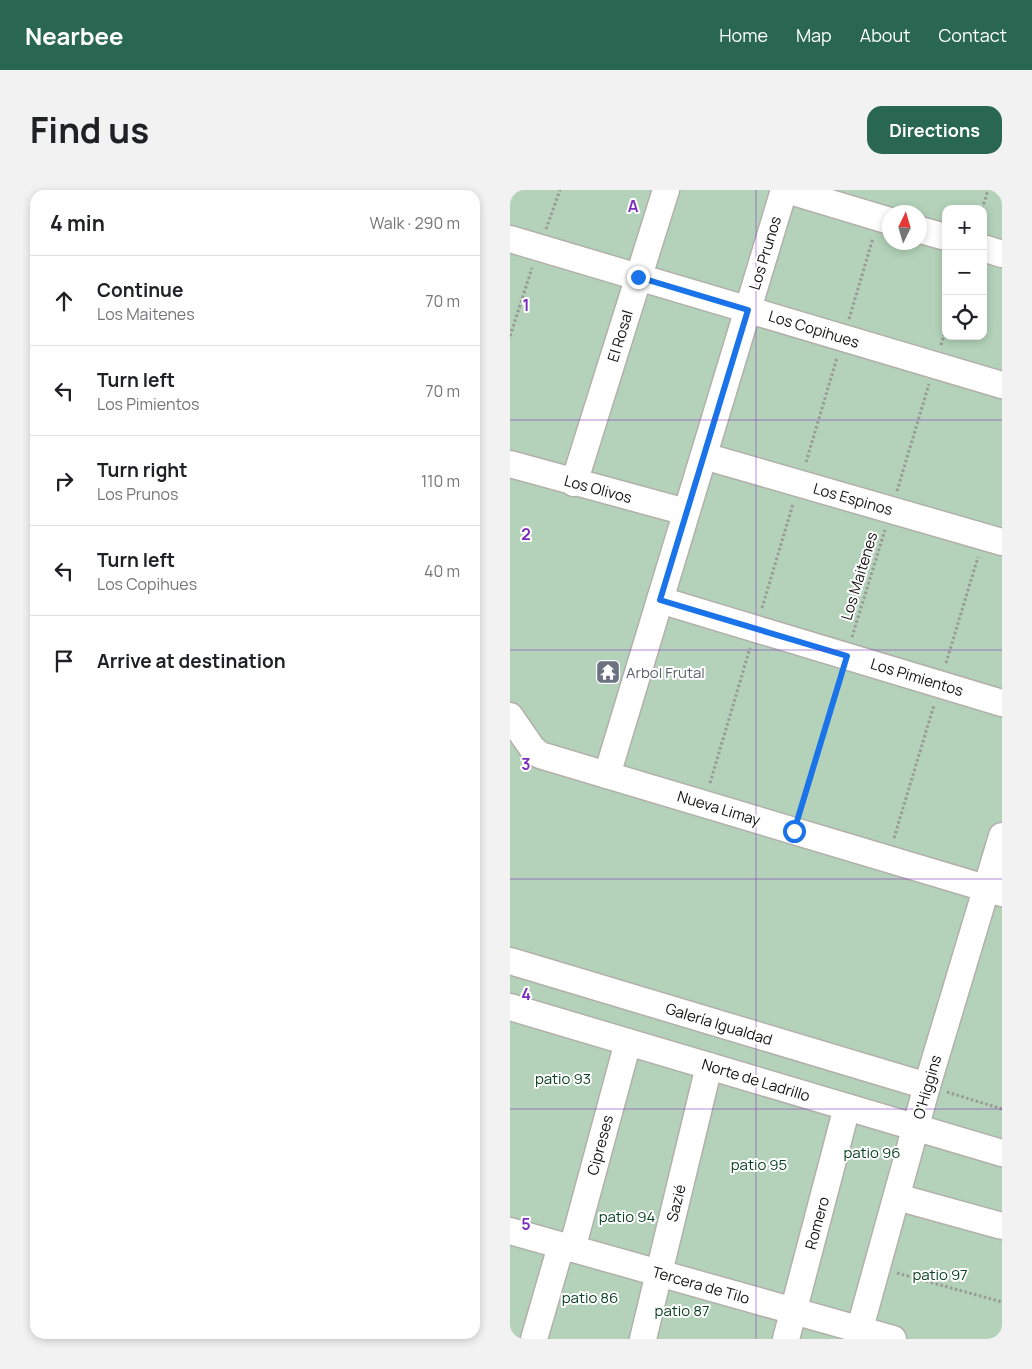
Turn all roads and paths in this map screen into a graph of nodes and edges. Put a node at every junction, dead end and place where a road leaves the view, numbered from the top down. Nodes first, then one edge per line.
1 (666, 190) edge
2 (785, 190) edge
3 (988, 190) edge
4 (983, 205) edge
5 (882, 219) edge
6 (927, 232) edge
7 (942, 236) edge
8 (510, 239) edge
9 (987, 249) edge
10 (1002, 254) edge
11 (638, 277) junction
12 (748, 310) junction
13 (943, 340) edge
14 (935, 365) junction
15 (1002, 386) edge
16 (704, 456) junction
17 (510, 464) edge
18 (574, 482) junction
19 (891, 510) junction
20 (686, 512) junction
21 (1002, 542) edge
22 (660, 600) junction
23 (847, 656) junction
24 (1002, 703) edge
25 (510, 716) edge
26 (607, 775) junction
27 (794, 831) junction
28 (1002, 836) edge
29 (994, 890) edge
30 (510, 961) edge
31 (510, 1007) edge
32 (628, 1042) junction
33 (710, 1066) junction
34 (927, 1086) junction
35 (847, 1107) junction
36 (1002, 1109) edge
37 (916, 1127) junction
38 (1002, 1153) edge
39 (897, 1197) junction
40 (1002, 1226) edge
41 (510, 1231) edge
42 (566, 1247) junction
43 (877, 1267) junction
44 (659, 1273) junction
45 (1002, 1302) edge
46 (794, 1311) junction
47 (858, 1334) edge
48 (534, 1339) edge
49 (643, 1339) edge
50 (786, 1339) edge
51 (892, 1339) edge

1 - 11 street, El Rosal
2 - 5 street
2 - 12 street, Los Prunos
3 - 4 path
6 - 7 street
8 - 11 street, Los Copihues
9 - 10 street
11 - 12 street, Los Copihues
11 - 18 street, El Rosal
12 - 14 street, Los Copihues
12 - 16 street, Los Prunos
13 - 14 path, Los Maitenes
14 - 15 street, Los Copihues
14 - 19 path, Los Maitenes
16 - 19 street, Los Espinos
16 - 20 street, Los Prunos
17 - 18 street, Los Olivos
18 - 20 street, Los Olivos
19 - 21 street, Los Espinos
19 - 23 path, Los Maitenes
20 - 22 street, Los Prunos
22 - 23 street, Los Pimientos
22 - 26 street, Los Prunos
23 - 24 street, Los Pimientos
23 - 27 path, Los Maitenes
25 - 26 street, Nueva Limay
26 - 27 street, Nueva Limay
27 - 29 street, Nueva Limay
28 - 29 street, O'Higgins
29 - 34 street, O'Higgins
30 - 34 street, Galería Igualdad
31 - 32 street, Norte de Ladrillo
32 - 33 street, Norte de Ladrillo
32 - 42 street, Cipreses
33 - 35 street, Norte de Ladrillo
33 - 44 street, Sazié
34 - 36 path
34 - 37 street, O'Higgins
35 - 37 street, Norte de Ladrillo
35 - 46 street, Romero
37 - 38 street, Norte de Ladrillo
37 - 39 street, O'Higgins
39 - 40 street
39 - 43 street, O'Higgins
41 - 42 street, Tercera de Tilo
42 - 44 street, Tercera de Tilo
42 - 48 street, Cipreses
43 - 45 path
43 - 47 street, O'Higgins
44 - 46 street, Tercera de Tilo
44 - 49 street, Sazié
46 - 47 street, Tercera de Tilo
46 - 50 street, Romero
47 - 51 street, Tercera de Tilo

